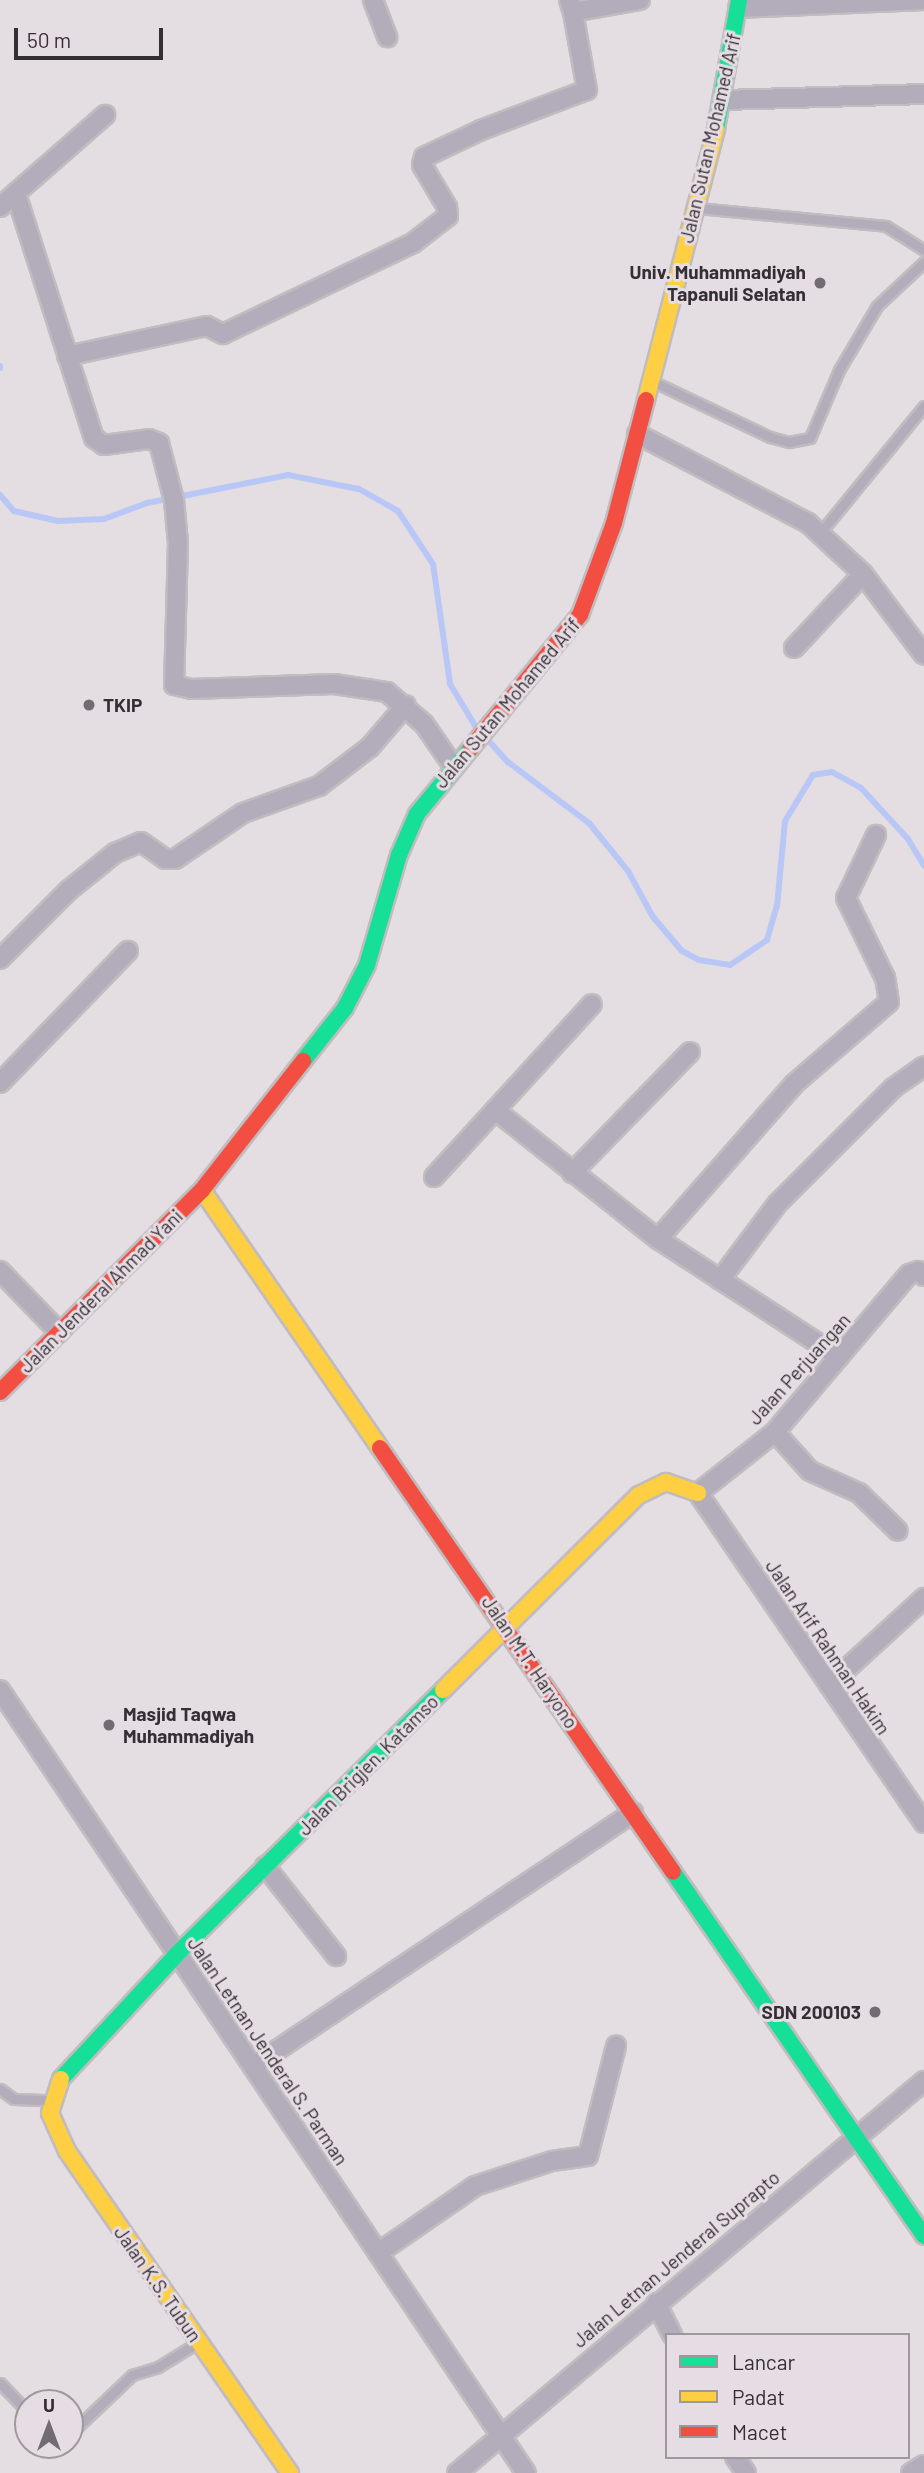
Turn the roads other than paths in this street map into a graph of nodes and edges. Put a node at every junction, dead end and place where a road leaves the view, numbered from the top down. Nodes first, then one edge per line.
1 (373, 0) edge
2 (640, 0) edge
3 (924, 0) edge
4 (738, 4) edge
5 (571, 6) edge
6 (387, 37) dead end
7 (924, 94) edge
8 (723, 100) junction
9 (105, 115) dead end
10 (16, 194) junction
11 (0, 207) edge
12 (695, 208) junction
13 (924, 250) edge
14 (924, 262) edge
15 (67, 356) junction
16 (650, 381) junction
17 (924, 406) edge
18 (637, 434) junction
19 (820, 533) junction
20 (863, 574) junction
21 (793, 648) dead end
22 (924, 654) edge
23 (406, 705) junction
24 (453, 766) junction
25 (876, 835) dead end
26 (128, 951) dead end
27 (0, 959) edge
28 (592, 1004) dead end
29 (690, 1052) dead end
30 (924, 1066) edge
31 (0, 1083) edge
32 (495, 1110) junction
33 (572, 1173) junction
34 (434, 1177) dead end
35 (202, 1190) junction
36 (658, 1239) junction
37 (0, 1271) edge
38 (924, 1276) edge
39 (720, 1280) junction
40 (59, 1332) junction
41 (839, 1357) junction
42 (0, 1392) edge
43 (775, 1432) junction
44 (698, 1493) junction
45 (898, 1531) dead end
46 (924, 1598) edge
47 (508, 1628) junction
48 (829, 1685) junction
49 (0, 1690) edge
50 (633, 1813) junction
51 (924, 1823) edge
52 (265, 1866) junction
53 (177, 1954) junction
54 (336, 1956) dead end
55 (617, 2046) dead end
56 (253, 2066) junction
57 (924, 2081) edge
58 (0, 2088) edge
59 (55, 2093) junction
60 (854, 2136) junction
61 (924, 2236) edge
62 (378, 2253) junction
63 (656, 2303) junction
64 (671, 2333) edge
65 (199, 2342) junction
66 (0, 2382) edge
67 (14, 2397) edge
68 (84, 2421) edge
69 (499, 2437) junction
70 (290, 2473) edge
71 (457, 2473) edge
72 (526, 2473) edge

1 - 6 street
2 - 5 street
3 - 4 street
4 - 8 street, Jalan Sutan Mohamed Arif
5 - 15 street
7 - 8 street
8 - 12 street, Jalan Sutan Mohamed Arif
9 - 10 street
10 - 11 street
10 - 15 street
12 - 13 lane
12 - 16 street, Jalan Sutan Mohamed Arif
14 - 16 lane
15 - 23 street
16 - 18 street, Jalan Sutan Mohamed Arif
17 - 19 lane
18 - 19 street
18 - 24 street, Jalan Sutan Mohamed Arif
19 - 20 street
20 - 21 street
20 - 22 street
23 - 24 street
23 - 27 street
24 - 35 street, Jalan Sutan Mohamed Arif
25 - 36 street
26 - 31 street
28 - 32 street
29 - 33 street
30 - 39 street
32 - 33 street
32 - 34 street
33 - 36 street
35 - 40 street, Jalan Jenderal Ahmad Yani
35 - 47 street, Jalan M.T. Haryono
36 - 39 street
37 - 40 street
38 - 41 street, Jalan Perjuangan
39 - 41 street
40 - 42 street, Jalan Jenderal Ahmad Yani
41 - 43 street, Jalan Perjuangan
43 - 44 street, Jalan Perjuangan
43 - 45 street
44 - 47 street, Jalan Brigjen. Katamso
44 - 48 street, Jalan Arif Rahman Hakim
46 - 48 street
47 - 50 street, Jalan M.T. Haryono
47 - 52 street, Jalan Brigjen. Katamso
48 - 51 street, Jalan Arif Rahman Hakim
49 - 53 street, Jalan Letnan Jenderal S. Parman
50 - 56 street
50 - 60 street, Jalan M.T. Haryono
52 - 53 street, Jalan Brigjen. Katamso
52 - 54 street
53 - 56 street, Jalan Letnan Jenderal S. Parman
53 - 59 street, Jalan Brigjen. Katamso
55 - 62 street
56 - 62 street, Jalan Letnan Jenderal S. Parman
57 - 60 street, Jalan Letnan Jenderal Suprapto
58 - 59 lane
59 - 65 street, Jalan K.S. Tubun
60 - 61 street, Jalan M.T. Haryono
60 - 63 street, Jalan Letnan Jenderal Suprapto
62 - 69 street, Jalan Letnan Jenderal S. Parman
63 - 64 street
63 - 69 street, Jalan Letnan Jenderal Suprapto
65 - 68 lane
65 - 70 street, Jalan K.S. Tubun
66 - 67 lane
69 - 71 street, Jalan Letnan Jenderal Suprapto
69 - 72 street, Jalan Letnan Jenderal S. Parman

